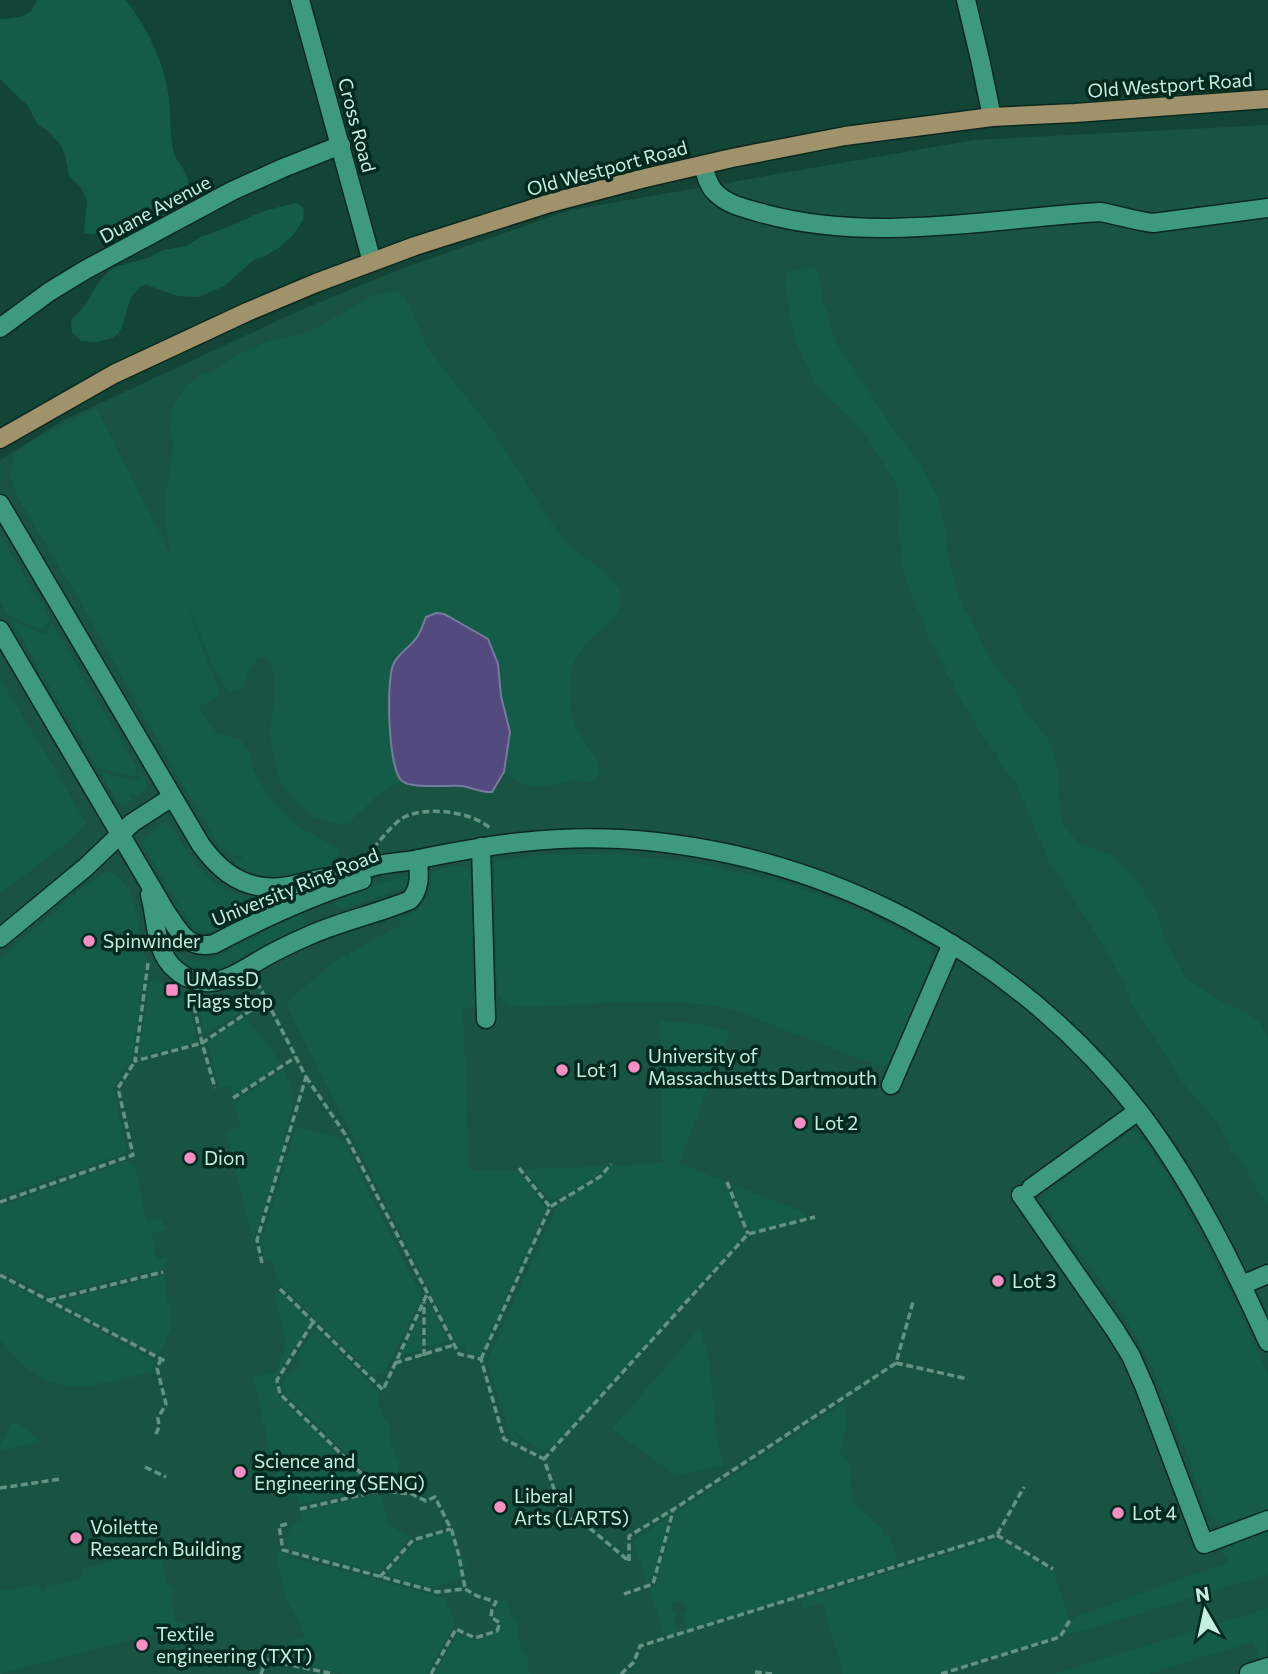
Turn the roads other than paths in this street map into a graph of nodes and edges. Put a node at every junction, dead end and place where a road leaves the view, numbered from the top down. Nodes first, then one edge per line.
1 (300, 0) edge
2 (966, 0) edge
3 (1268, 99) edge
4 (992, 117) junction
5 (341, 145) junction
6 (703, 164) junction
7 (1268, 208) edge
8 (372, 262) junction
9 (0, 327) edge
10 (0, 439) edge
11 (0, 503) edge
12 (0, 630) edge
13 (172, 797) junction
14 (120, 834) junction
15 (481, 846) junction
16 (418, 859) junction
17 (142, 872) junction
18 (314, 889) junction
19 (329, 928) junction
20 (0, 939) edge
21 (952, 944) junction
22 (486, 1019) dead end
23 (891, 1085) dead end
24 (1138, 1111) junction
25 (1268, 1274) edge
26 (1242, 1285) junction
27 (1268, 1342) edge
28 (1268, 1520) edge
29 (1268, 1667) edge
30 (1249, 1672) edge

1 - 5 street, Cross Road
2 - 4 street
3 - 4 main road, Old Westport Road
4 - 6 main road, Old Westport Road
5 - 8 street, Cross Road
5 - 9 street, Duane Avenue
6 - 7 street
6 - 8 main road, Old Westport Road
8 - 10 main road, Old Westport Road
11 - 13 street, University Ring Road
12 - 14 street, University Ring Road
13 - 14 street
13 - 18 street, University Ring Road
14 - 17 street, University Ring Road
14 - 20 street
15 - 16 street, University Ring Road
15 - 21 street, University Ring Road
15 - 22 street
16 - 18 street, University Ring Road
16 - 18 street, University Ring Road
16 - 19 street
17 - 18 street, University Ring Road
17 - 19 street
18 - 19 street
21 - 23 street
21 - 24 street, University Ring Road
24 - 26 street, University Ring Road
24 - 28 street
25 - 26 street
26 - 27 street, University Ring Road
29 - 30 street

